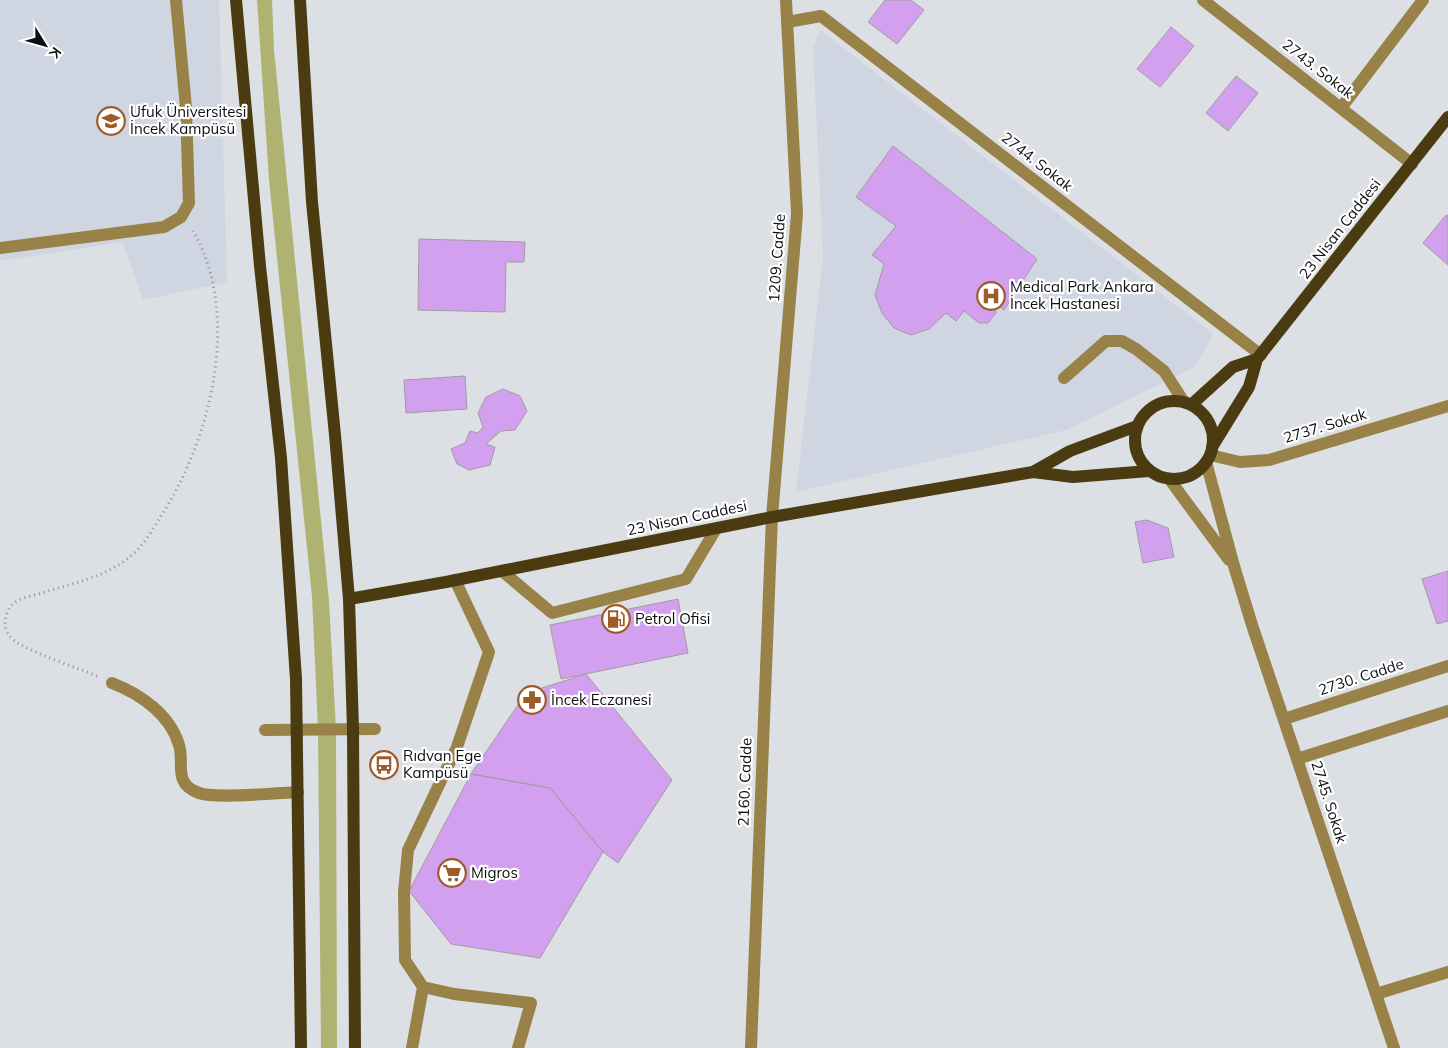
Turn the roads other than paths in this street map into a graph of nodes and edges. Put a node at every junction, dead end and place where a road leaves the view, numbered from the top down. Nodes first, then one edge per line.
1 (176, 0) edge
2 (236, 0) edge
3 (300, 0) edge
4 (786, 0) edge
5 (1203, 0) edge
6 (1424, 0) edge
7 (787, 22) junction
8 (1341, 108) junction
9 (1448, 117) edge
10 (1412, 164) junction
11 (0, 248) edge
12 (1259, 357) junction
13 (1064, 378) dead end
14 (1187, 404) junction
15 (1448, 406) edge
16 (1137, 426) junction
17 (1210, 455) junction
18 (1149, 471) junction
19 (1033, 472) junction
20 (1170, 480) junction
21 (772, 517) junction
22 (716, 529) junction
23 (1234, 566) junction
24 (502, 571) junction
25 (454, 580) junction
26 (349, 598) junction
27 (1448, 666) edge
28 (112, 683) road end
29 (1448, 711) edge
30 (1284, 719) junction
31 (353, 729) junction
32 (374, 729) dead end
33 (265, 730) dead end
34 (296, 730) junction
35 (1298, 760) junction
36 (298, 792) junction
37 (1448, 972) edge
38 (423, 987) junction
39 (1376, 994) junction
40 (301, 1048) edge
41 (354, 1048) edge
42 (412, 1048) edge
43 (518, 1048) edge
44 (751, 1048) edge
45 (1394, 1048) edge

1 - 11 street
2 - 34 main road
3 - 26 main road
4 - 7 street, 1209. Cadde
5 - 8 street, 2743. Sokak
6 - 8 street
7 - 12 street, 2744. Sokak
7 - 21 street, 1209. Cadde
8 - 10 street, 2743. Sokak
9 - 10 main road, 23 Nisan Caddesi
10 - 12 main road, 23 Nisan Caddesi
12 - 14 main road
12 - 17 main road
13 - 14 street
14 - 16 main road
14 - 17 main road
15 - 17 street, 2737. Sokak
16 - 18 main road
16 - 19 main road, 23 Nisan Caddesi
17 - 20 main road
17 - 23 street, 2745. Sokak
18 - 19 main road, 23 Nisan Caddesi
18 - 20 main road
19 - 21 main road, 23 Nisan Caddesi
20 - 23 street, 2745. Sokak
21 - 22 main road, 23 Nisan Caddesi
21 - 44 street, 2160. Cadde
22 - 24 main road, 23 Nisan Caddesi
22 - 24 street
23 - 30 street, 2745. Sokak
24 - 25 main road, 23 Nisan Caddesi
25 - 26 main road, 23 Nisan Caddesi
25 - 38 street
26 - 31 main road
27 - 30 street, 2730. Cadde
28 - 36 street
29 - 35 street
30 - 35 street, 2745. Sokak
31 - 32 street
31 - 34 street
31 - 41 main road
33 - 34 street
34 - 36 main road
35 - 39 street, 2745. Sokak
36 - 40 main road
37 - 39 street
38 - 42 street
38 - 43 street
39 - 45 street, 2745. Sokak

